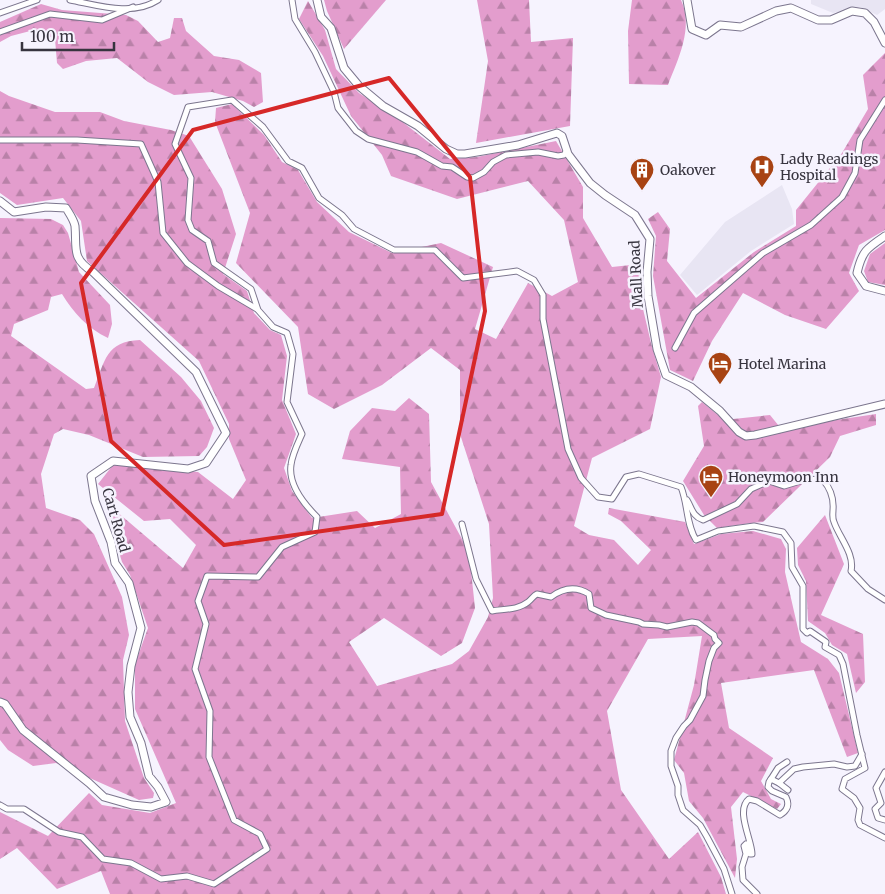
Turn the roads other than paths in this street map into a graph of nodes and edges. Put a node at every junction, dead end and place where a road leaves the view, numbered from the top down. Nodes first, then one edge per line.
1 (37, 0) edge
2 (70, 0) edge
3 (158, 0) edge
4 (292, 0) edge
5 (317, 0) edge
6 (687, 0) edge
7 (133, 7) junction
8 (0, 13) edge
9 (0, 32) edge
10 (885, 43) edge
11 (885, 100) edge
12 (0, 140) edge
13 (567, 150) junction
14 (0, 201) edge
15 (885, 236) edge
16 (885, 290) edge
17 (258, 310) junction
18 (675, 348) dead end
19 (885, 404) edge
20 (684, 496) junction
21 (462, 524) dead end
22 (885, 600) edge
23 (0, 702) edge
24 (862, 754) junction
25 (787, 762) dead end
26 (885, 772) edge
27 (771, 779) junction
28 (779, 783) junction
29 (788, 790) dead end
30 (0, 805) edge
31 (885, 820) edge
32 (885, 838) edge
33 (732, 894) edge
34 (757, 894) edge

1 - 8 street
2 - 7 street
3 - 7 street
4 - 13 street
5 - 13 main road, Mall Road
6 - 10 main road
7 - 9 street
11 - 18 street
12 - 17 street
13 - 19 main road, Mall Road
14 - 23 main road, Cart Road
15 - 16 main road
17 - 20 street
17 - 30 street
20 - 22 street
20 - 24 street
21 - 33 street
24 - 28 street
24 - 32 street
25 - 27 street
26 - 31 street
27 - 28 street
27 - 34 street
28 - 29 street

